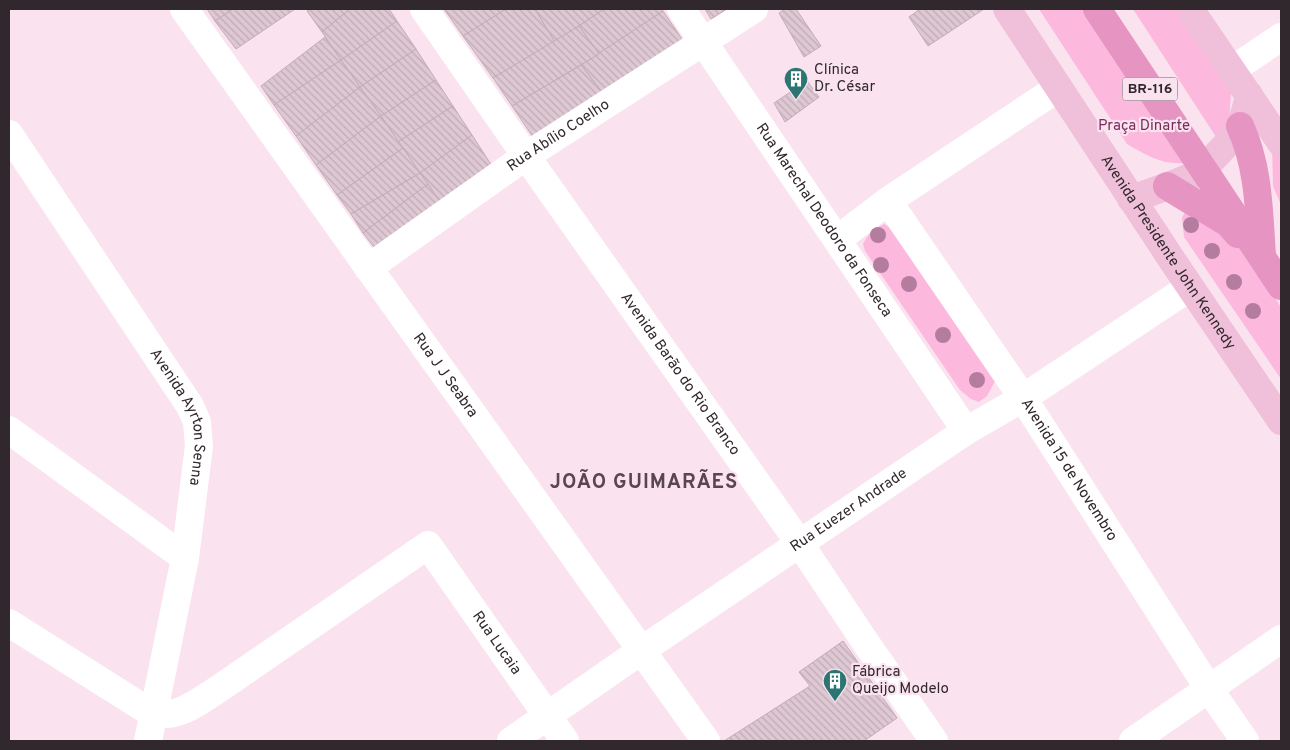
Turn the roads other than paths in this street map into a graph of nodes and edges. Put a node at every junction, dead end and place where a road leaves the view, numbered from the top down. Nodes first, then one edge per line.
1 (184, 9) edge
2 (424, 9) edge
3 (681, 9) edge
4 (754, 9) edge
5 (1007, 9) edge
6 (1097, 9) edge
7 (1190, 9) edge
8 (1281, 37) edge
9 (703, 42) junction
10 (1232, 70) junction
11 (1058, 88) junction
12 (1249, 95) junction
13 (1240, 126) junction
14 (9, 134) edge
15 (1281, 143) edge
16 (526, 156) junction
17 (1204, 168) junction
18 (1167, 186) junction
19 (1131, 198) junction
20 (888, 201) junction
21 (838, 239) junction
22 (1262, 258) junction
23 (368, 268) junction
24 (1281, 286) edge
25 (1190, 287) junction
26 (1023, 398) junction
27 (1281, 421) edge
28 (9, 430) edge
29 (966, 431) junction
30 (800, 544) junction
31 (185, 558) junction
32 (9, 623) edge
33 (1281, 639) edge
34 (642, 650) junction
35 (1209, 689) junction
36 (153, 714) junction
37 (548, 716) junction
38 (148, 741) edge
39 (511, 741) edge
40 (566, 741) edge
41 (706, 741) edge
42 (934, 741) edge
43 (1133, 741) edge
44 (1245, 741) edge

1 - 23 street, Rua J J Seabra
2 - 16 street, Avenida Barão do Rio Branco
3 - 9 street, Rua Marechal Deodoro da Fonseca
4 - 9 street, Rua Abílio Coelho
5 - 11 main road, Avenida Presidente John Kennedy
6 - 17 highway, BR-116
7 - 10 main road
8 - 10 street
9 - 16 street, Rua Abílio Coelho
9 - 21 street, Rua Marechal Deodoro da Fonseca
10 - 12 main road
11 - 19 main road, Avenida Presidente John Kennedy
11 - 20 street
12 - 13 main road
12 - 15 main road
13 - 17 main road
13 - 22 highway
14 - 31 street, Avenida Ayrton Senna
16 - 23 street, Rua Abílio Coelho
16 - 30 street, Avenida Barão do Rio Branco
17 - 18 main road
17 - 22 highway, BR-116
18 - 19 main road
18 - 22 highway
19 - 25 main road, Avenida Presidente John Kennedy
20 - 21 street
20 - 26 street, Avenida 15 de Novembro
21 - 29 street, Rua Marechal Deodoro da Fonseca
22 - 24 highway, BR-116
23 - 34 street, Rua J J Seabra
25 - 26 street, Rua Euezer Andrade
25 - 27 main road, Avenida Presidente John Kennedy
26 - 29 street, Rua Euezer Andrade
26 - 35 street, Avenida 15 de Novembro
28 - 31 street
29 - 30 street, Rua Euezer Andrade
30 - 34 street, Rua Euezer Andrade
30 - 42 street, Avenida Barão do Rio Branco
31 - 36 street, Avenida Ayrton Senna
32 - 36 street
33 - 35 street
34 - 37 street, Rua Euezer Andrade
34 - 41 street, Rua J J Seabra
35 - 43 street
35 - 44 street, Avenida 15 de Novembro
36 - 37 street, Rua Lucaia
36 - 38 street, Avenida Ayrton Senna
37 - 39 street, Rua Euezer Andrade
37 - 40 street, Rua Lucaia

